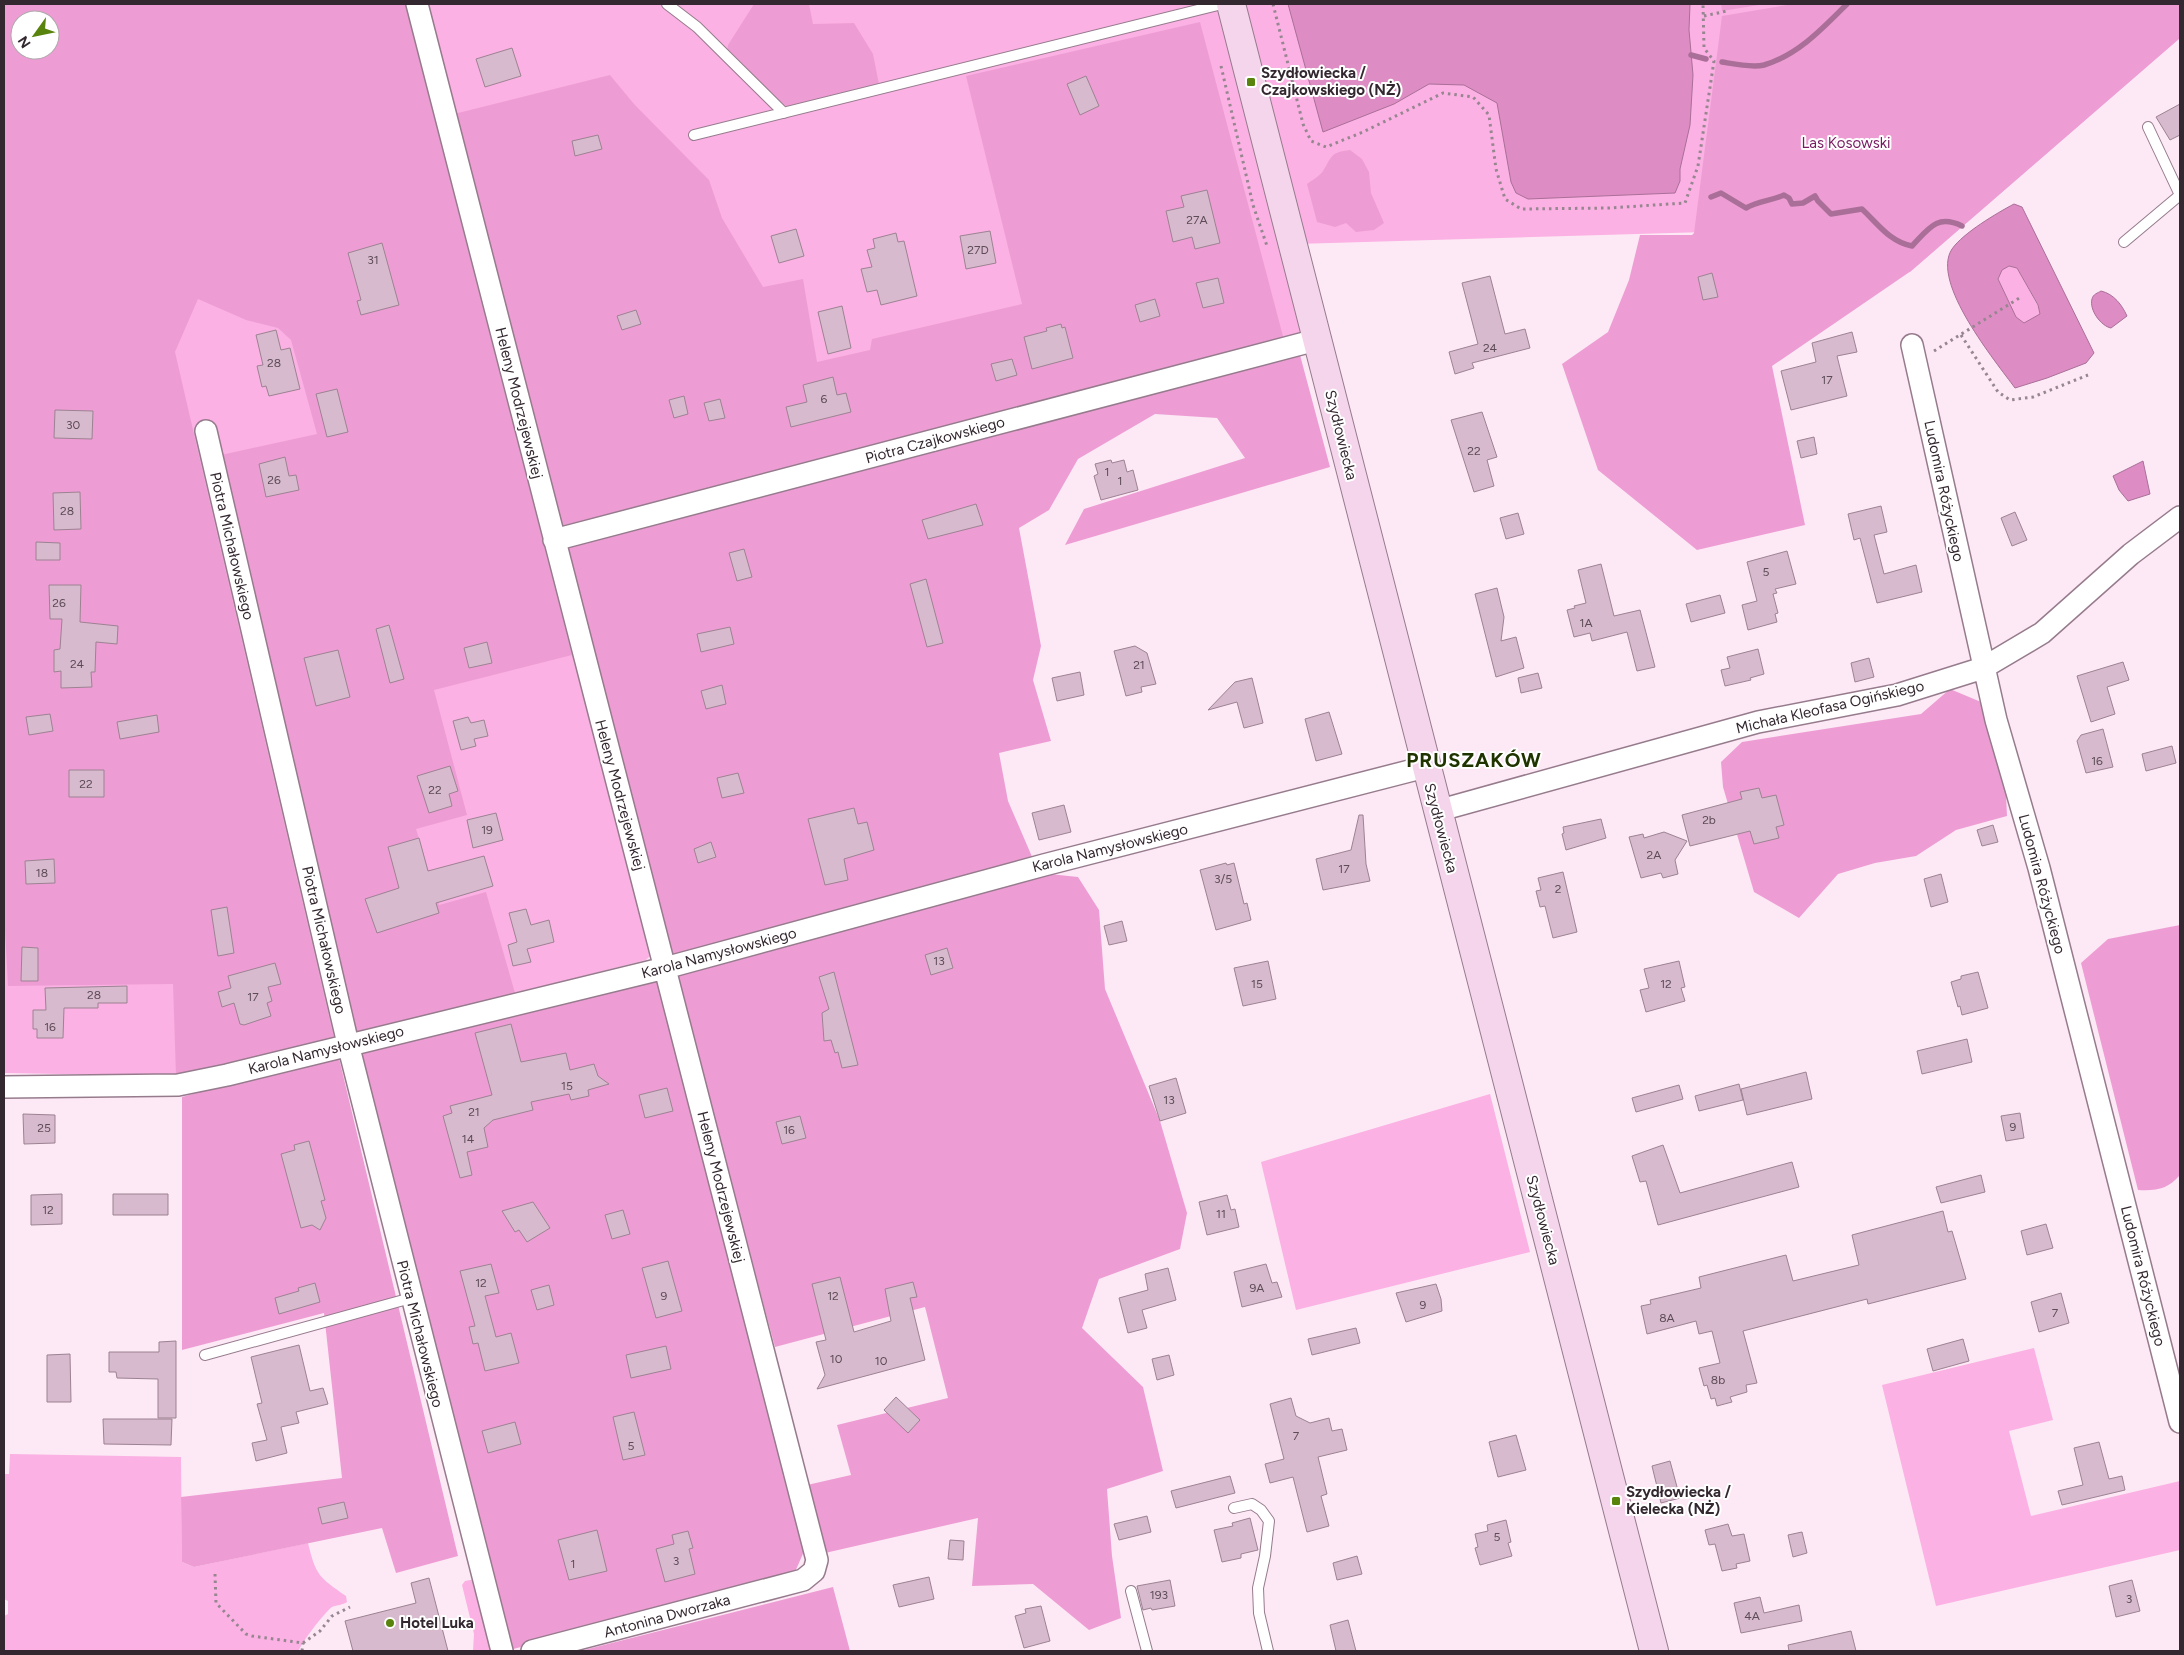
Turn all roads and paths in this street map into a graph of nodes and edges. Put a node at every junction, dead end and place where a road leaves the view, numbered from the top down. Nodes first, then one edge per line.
1 (417, 4) edge
2 (667, 4) edge
3 (1222, 4) edge
4 (1231, 4) edge
5 (1273, 4) edge
6 (1703, 4) edge
7 (1727, 11) dead end
8 (1704, 16) junction
9 (784, 113) junction
10 (2148, 127) dead end
11 (694, 135) dead end
12 (2180, 195) edge
13 (2124, 242) dead end
14 (2021, 297) dead end
15 (1961, 335) junction
16 (1316, 340) junction
17 (1914, 354) joint
18 (2088, 375) dead end
19 (206, 431) dead end
20 (2180, 517) edge
21 (554, 540) junction
22 (1983, 668) junction
23 (1425, 767) junction
24 (1437, 811) junction
25 (665, 968) junction
26 (348, 1044) junction
27 (4, 1087) edge
28 (411, 1298) junction
29 (205, 1355) dead end
30 (2180, 1422) edge
31 (1234, 1508) dead end
32 (215, 1574) dead end
33 (803, 1580) joint
34 (1131, 1591) dead end
35 (350, 1607) dead end
36 (303, 1643) junction
37 (302, 1651) edge
38 (502, 1651) edge
39 (532, 1651) edge
40 (1147, 1651) edge
41 (1268, 1651) edge
42 (1654, 1651) edge

1 - 21 street, Heleny Modrzejewskiej
2 - 9 lane
3 - 9 lane
4 - 16 street, Szydłowiecka
5 - 8 path
6 - 8 path
7 - 8 path
9 - 11 lane
10 - 12 lane
12 - 13 lane
14 - 15 path
15 - 17 path
15 - 18 path
16 - 21 street, Piotra Czajkowskiego
16 - 23 street, Szydłowiecka
17 - 22 street, Ludomira Różyckiego
19 - 26 street, Piotra Michałowskiego
20 - 22 street, Michała Kleofasa Ogińskiego
21 - 25 street, Heleny Modrzejewskiej
22 - 24 street, Michała Kleofasa Ogińskiego
22 - 30 street, Ludomira Różyckiego
23 - 24 street, Szydłowiecka
23 - 25 street, Karola Namysłowskiego
24 - 42 street, Szydłowiecka
25 - 26 street, Karola Namysłowskiego
25 - 33 street, Heleny Modrzejewskiej
26 - 27 street, Karola Namysłowskiego
26 - 28 street, Piotra Michałowskiego
28 - 29 lane
28 - 38 street, Piotra Michałowskiego
31 - 41 lane
32 - 36 path
33 - 39 street, Antonina Dworzaka
34 - 40 lane
35 - 36 path
36 - 37 path

